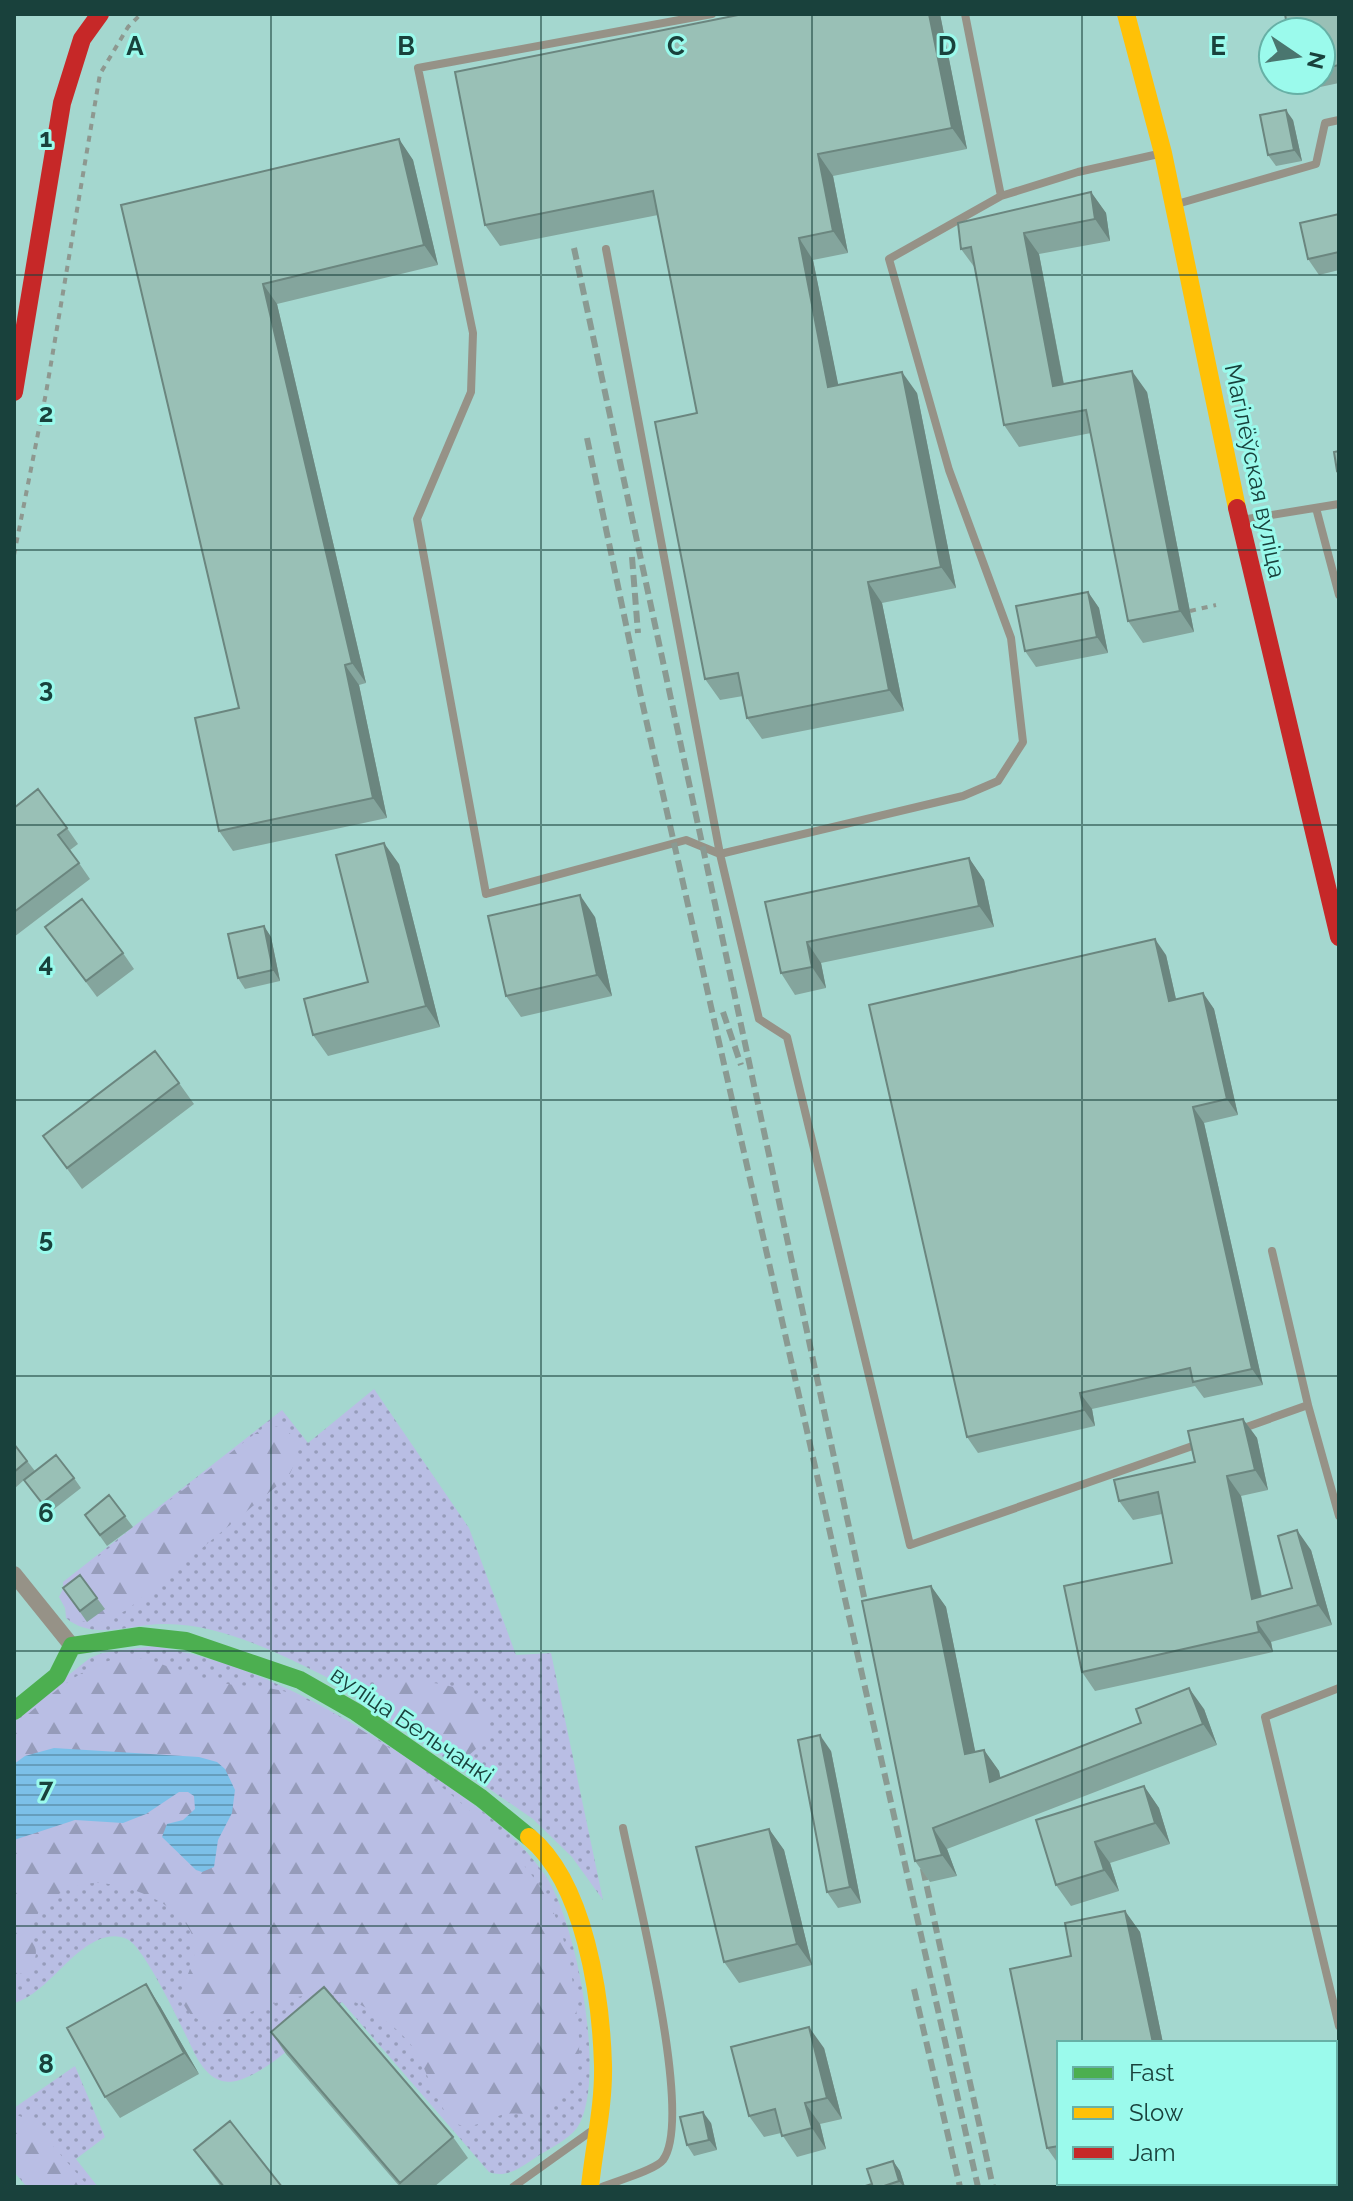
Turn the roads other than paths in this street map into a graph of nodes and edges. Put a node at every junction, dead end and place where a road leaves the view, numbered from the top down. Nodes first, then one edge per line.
1 (100, 14) edge
2 (712, 14) edge
3 (965, 14) edge
4 (1126, 14) edge
5 (1339, 120) edge
6 (1163, 153) junction
7 (1001, 196) junction
8 (1173, 205) junction
9 (606, 249) dead end
10 (14, 392) edge
11 (1339, 504) edge
12 (1316, 508) junction
13 (1240, 520) junction
14 (1339, 595) edge
15 (720, 854) junction
16 (1336, 911) edge
17 (1339, 937) edge
18 (1272, 1251) dead end
19 (1308, 1405) junction
20 (1235, 1431) edge
21 (1205, 1442) edge
22 (1339, 1516) edge
23 (14, 1574) edge
24 (72, 1646) junction
25 (1339, 1688) edge
26 (14, 1711) edge
27 (623, 1828) dead end
28 (1339, 2026) edge
29 (594, 2129) junction
30 (513, 2187) edge
31 (590, 2187) edge
32 (602, 2187) edge

1 - 10 street
2 - 15 lane
3 - 7 lane
4 - 6 street, Магілёўская вуліца
5 - 8 lane
6 - 7 lane
6 - 8 street, Магілёўская вуліца
7 - 15 lane
8 - 13 street, Магілёўская вуліца
9 - 15 lane
11 - 12 lane
12 - 13 lane
12 - 14 lane
13 - 16 street, Магілёўская вуліца
15 - 21 lane
16 - 17 street, Магілёўская вуліца
18 - 19 lane
19 - 20 lane
19 - 22 lane
23 - 24 street
24 - 26 street
24 - 29 street, вуліца Бельчанкі
25 - 28 lane
27 - 32 lane
29 - 30 lane
29 - 31 street, вуліца Бельчанкі

